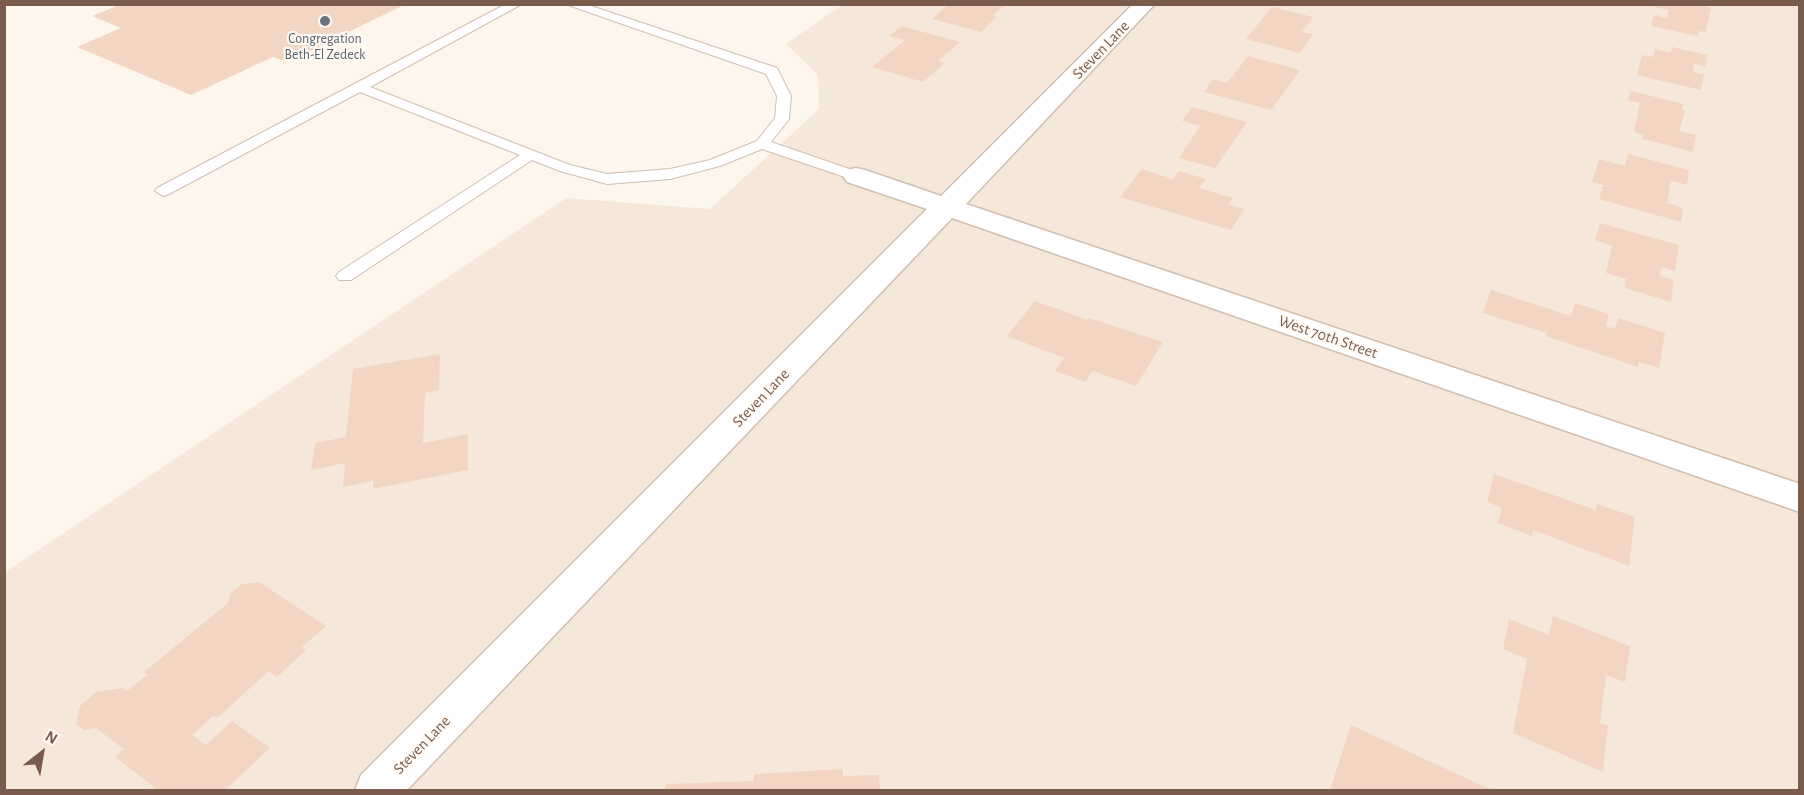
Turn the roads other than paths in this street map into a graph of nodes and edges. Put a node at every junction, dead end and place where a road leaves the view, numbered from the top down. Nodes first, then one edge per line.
1 (516, 4) edge
2 (571, 4) edge
3 (1145, 4) edge
4 (359, 87) junction
5 (762, 144) junction
6 (532, 154) junction
7 (856, 176) joint
8 (163, 191) dead end
9 (948, 206) junction
10 (345, 276) dead end
11 (1800, 498) edge
12 (377, 790) edge

1 - 4 lane
2 - 5 lane
3 - 9 street, Steven Lane
4 - 6 lane
4 - 8 lane
5 - 6 lane
5 - 7 lane
6 - 10 lane
7 - 9 street, West 70th Street
9 - 11 street, West 70th Street
9 - 12 street, Steven Lane

